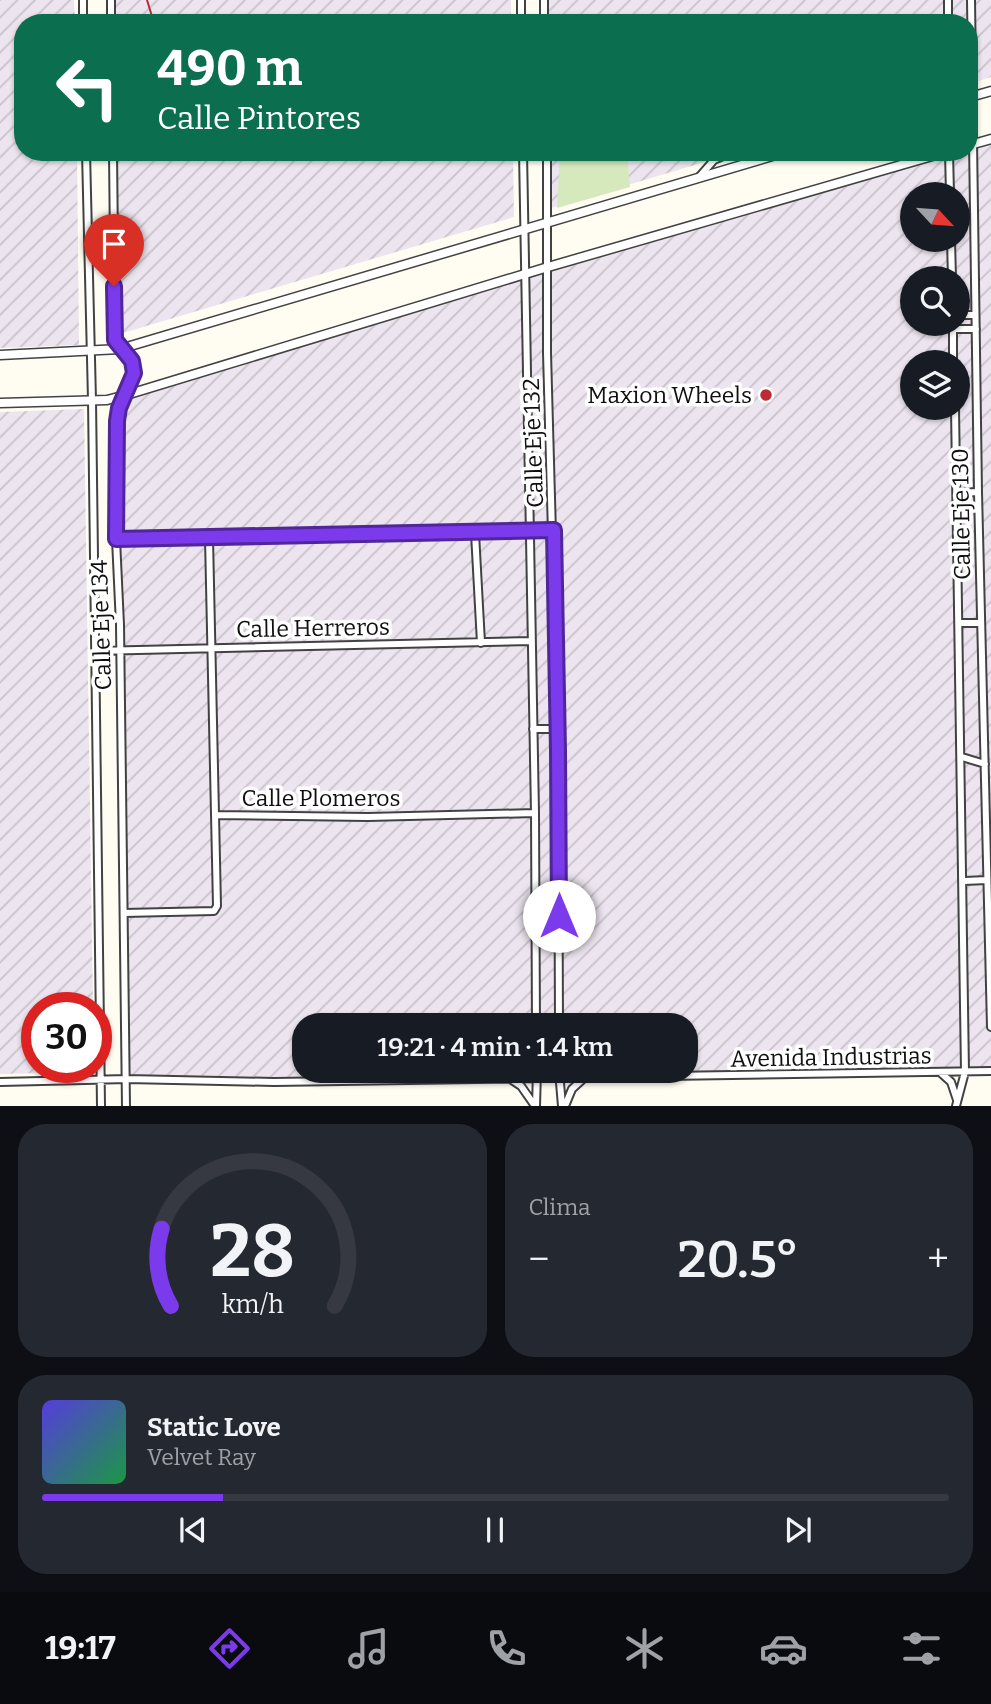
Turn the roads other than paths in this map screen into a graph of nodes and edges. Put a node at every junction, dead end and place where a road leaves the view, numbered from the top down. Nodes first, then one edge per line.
1 (86, 161) edge
2 (113, 161) edge
3 (523, 161) edge
4 (547, 161) edge
5 (712, 161) edge
6 (754, 161) edge
7 (917, 161) edge
8 (948, 161) edge
9 (971, 161) edge
10 (700, 176) junction
11 (949, 182) edge
12 (548, 221) junction
13 (524, 228) junction
14 (548, 267) junction
15 (525, 274) junction
16 (970, 315) edge
17 (975, 315) junction
18 (970, 328) edge
19 (976, 329) junction
20 (120, 349) junction
21 (91, 352) junction
22 (0, 355) edge
23 (126, 395) junction
24 (92, 400) junction
25 (0, 404) edge
26 (955, 420) edge
27 (978, 492) junction
28 (957, 493) junction
29 (554, 530) junction
30 (530, 531) junction
31 (475, 533) junction
32 (209, 538) junction
33 (116, 539) junction
34 (959, 623) junction
35 (981, 623) junction
36 (531, 641) junction
37 (481, 643) junction
38 (211, 648) junction
39 (120, 650) junction
40 (95, 651) junction
41 (533, 729) junction
42 (558, 730) junction
43 (962, 757) junction
44 (985, 764) junction
45 (535, 813) junction
46 (215, 815) junction
47 (986, 880) junction
48 (964, 881) junction
49 (124, 913) junction
50 (100, 992) edge
51 (537, 1013) edge
52 (559, 1013) edge
53 (991, 1027) edge
54 (991, 1071) edge
55 (965, 1072) junction
56 (941, 1073) junction
57 (698, 1076) edge
58 (127, 1079) junction
59 (112, 1080) edge
60 (0, 1082) edge
61 (21, 1082) edge
62 (292, 1082) edge
63 (101, 1083) edge
64 (516, 1083) edge
65 (537, 1083) edge
66 (560, 1083) edge
67 (579, 1083) edge
68 (101, 1105) edge
69 (126, 1105) edge
70 (536, 1105) edge
71 (564, 1105) edge
72 (957, 1105) edge

1 - 21 street, Calle Eje 134
2 - 20 street, Calle Eje 134
3 - 13 street, Calle Eje 132
4 - 12 street, Calle Eje 132
5 - 10 street
6 - 10 street
7 - 14 street
8 - 11 street
9 - 17 street, Calle Eje 130
10 - 12 street
12 - 13 street
12 - 14 street, Calle Eje 132
13 - 15 street, Calle Eje 132
13 - 20 street
14 - 15 street
14 - 29 street, Calle Eje 132
15 - 23 street
15 - 30 street, Calle Eje 132
16 - 17 street
17 - 19 street, Calle Eje 130
18 - 19 street
19 - 27 street, Calle Eje 130
20 - 21 street
20 - 23 street, Calle Eje 134
21 - 22 street
21 - 24 street, Calle Eje 134
23 - 24 street
23 - 33 street, Calle Eje 134
24 - 25 street
24 - 40 street, Calle Eje 134
26 - 28 street, Calle Eje 130
27 - 28 street
27 - 35 street, Calle Eje 130
28 - 34 street, Calle Eje 130
29 - 30 street
29 - 42 street, Calle Eje 132
30 - 31 street
30 - 36 street, Calle Eje 132
31 - 32 street
31 - 37 street
32 - 33 street
32 - 38 street, Calle Plomeros
33 - 39 street, Calle Eje 134
34 - 35 street
34 - 43 street, Calle Eje 130
35 - 44 street, Calle Eje 130
36 - 37 street, Calle Herreros
36 - 41 street, Calle Eje 132
37 - 38 street, Calle Herreros
38 - 39 street, Calle Herreros
38 - 46 street, Calle Plomeros
39 - 40 street, Calle Herreros
39 - 49 street, Calle Eje 134
40 - 50 street, Calle Eje 134
41 - 42 street
41 - 45 street, Calle Eje 132
42 - 52 street, Calle Eje 132
43 - 44 street
43 - 48 street, Calle Eje 130
44 - 47 street, Calle Eje 130
45 - 46 street, Calle Plomeros
45 - 51 street, Calle Eje 132
46 - 49 street
47 - 48 street
47 - 53 street, Calle Eje 130
48 - 55 street, Calle Eje 130
49 - 58 street, Calle Eje 134
54 - 55 street, Avenida Industrias
55 - 56 street, Avenida Industrias
55 - 72 street, Calle Eje 130
56 - 57 street, Avenida Industrias
56 - 72 street
58 - 59 street, Avenida Industrias
58 - 62 street, Avenida Industrias
58 - 69 street, Calle Eje 134
60 - 61 street, Avenida Industrias
63 - 68 street, Calle Eje 134
64 - 70 street
65 - 70 street
66 - 71 street
67 - 71 street

